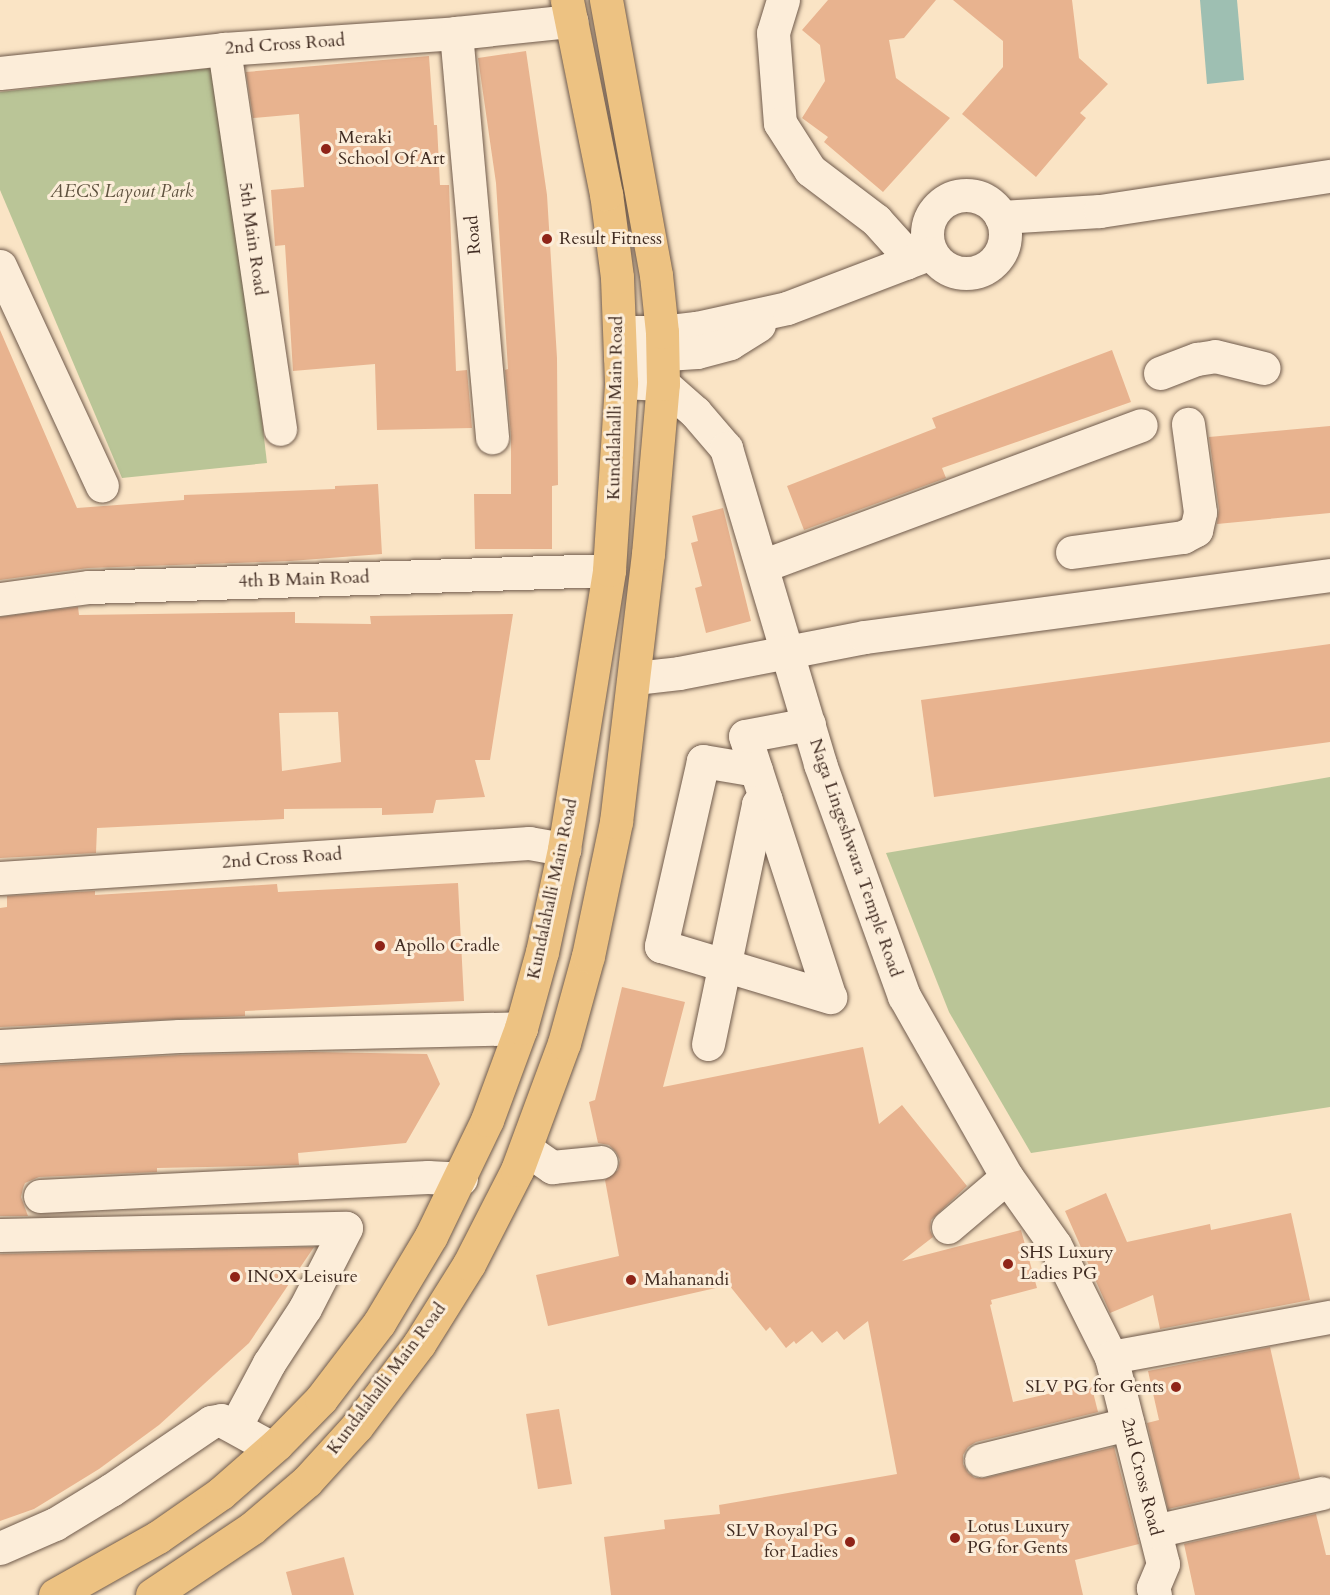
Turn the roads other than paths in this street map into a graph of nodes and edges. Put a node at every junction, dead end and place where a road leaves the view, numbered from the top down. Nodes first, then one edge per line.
1 (606, 0) edge
2 (783, 0) edge
3 (569, 10) edge
4 (456, 33) junction
5 (224, 49) junction
6 (0, 73) edge
7 (1330, 176) edge
8 (1001, 217) junction
9 (919, 258) junction
10 (0, 266) edge
11 (620, 357) junction
12 (662, 357) junction
13 (1264, 368) dead end
14 (1160, 373) dead end
15 (1188, 424) dead end
16 (1141, 425) dead end
17 (280, 429) dead end
18 (492, 437) dead end
19 (102, 486) dead end
20 (1072, 552) dead end
21 (762, 566) junction
22 (609, 570) junction
23 (1330, 575) edge
24 (0, 599) edge
25 (789, 652) junction
26 (635, 678) junction
27 (809, 724) junction
28 (761, 785) junction
29 (564, 849) junction
30 (0, 878) edge
31 (725, 966) junction
32 (521, 1028) junction
33 (708, 1044) dead end
34 (0, 1046) edge
35 (526, 1149) junction
36 (602, 1162) dead end
37 (1007, 1177) junction
38 (461, 1179) junction
39 (40, 1196) dead end
40 (948, 1227) dead end
41 (0, 1235) edge
42 (1330, 1317) edge
43 (1112, 1357) junction
44 (1128, 1424) junction
45 (236, 1426) junction
46 (272, 1448) junction
47 (981, 1460) dead end
48 (1322, 1494) dead end
49 (1155, 1531) junction
50 (0, 1548) edge
51 (1147, 1593) edge
52 (55, 1595) edge
53 (152, 1595) edge

1 - 12 main road, Kundalahalli Main Road
2 - 9 street
3 - 4 street, 2nd Cross Road
3 - 11 main road, Kundalahalli Main Road
4 - 5 street, 2nd Cross Road
4 - 18 street, Road
5 - 6 street, 2nd Cross Road
5 - 17 street, 5th Main Road
7 - 8 street
8 - 9 street
8 - 9 street
9 - 12 street
10 - 19 street
11 - 12 street
11 - 12 street
11 - 22 main road, Kundalahalli Main Road
12 - 21 street, Naga Lingeshwara Temple Road
12 - 26 main road, Kundalahalli Main Road
13 - 14 street
15 - 20 street
16 - 21 street
21 - 25 street, Naga Lingeshwara Temple Road
22 - 24 street, 4th B Main Road
22 - 29 main road, Kundalahalli Main Road
23 - 25 street
25 - 26 street
25 - 27 street, Naga Lingeshwara Temple Road
26 - 35 main road, Kundalahalli Main Road
27 - 28 street
27 - 37 street, Naga Lingeshwara Temple Road
28 - 31 street
28 - 31 street
28 - 31 street
29 - 30 street, 2nd Cross Road
29 - 32 main road, Kundalahalli Main Road
31 - 33 street
32 - 34 street
32 - 38 main road, Kundalahalli Main Road
35 - 36 street
35 - 53 main road, Kundalahalli Main Road
37 - 40 street
37 - 43 street, Naga Lingeshwara Temple Road
38 - 39 street
38 - 46 main road, Kundalahalli Main Road
41 - 45 street
42 - 43 street
43 - 44 street, 2nd Cross Road
44 - 47 street
44 - 49 street, 2nd Cross Road
45 - 46 street
45 - 50 street
46 - 52 main road, Kundalahalli Main Road
48 - 49 street
49 - 51 street, 2nd Cross Road

